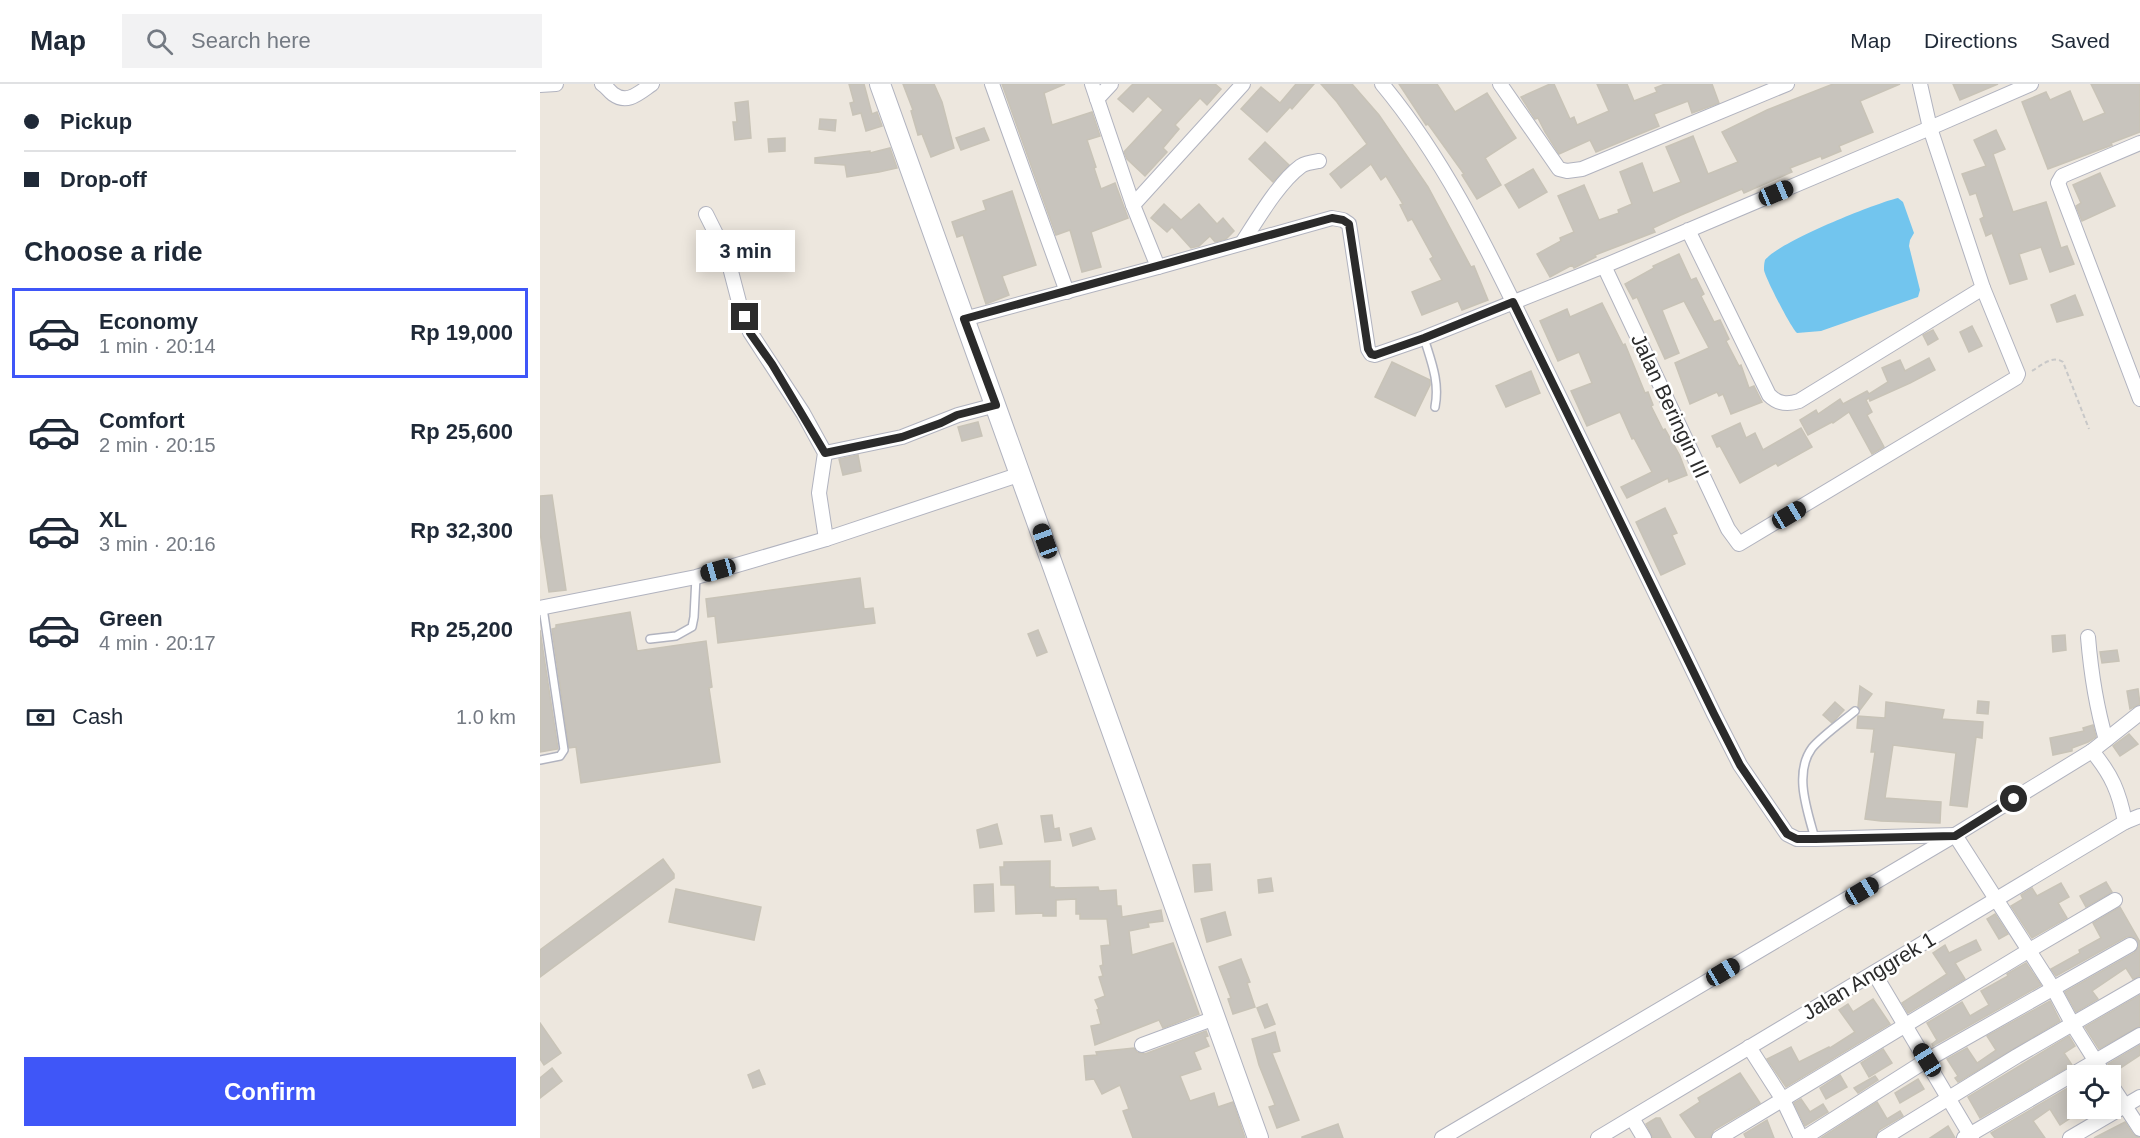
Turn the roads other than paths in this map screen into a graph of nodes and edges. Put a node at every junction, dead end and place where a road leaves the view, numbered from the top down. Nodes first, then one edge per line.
1 (556, 84) edge
2 (602, 84) edge
3 (652, 84) edge
4 (880, 84) edge
5 (992, 84) edge
6 (1092, 84) edge
7 (1110, 84) edge
8 (1243, 84) edge
9 (1382, 84) edge
10 (1500, 84) edge
11 (1787, 84) edge
12 (1920, 84) edge
13 (2031, 84) edge
14 (540, 85) edge
15 (1097, 99) junction
16 (1930, 128) junction
17 (2140, 144) edge
18 (1319, 161) dead end
19 (1133, 205) junction
20 (706, 214) dead end
21 (1688, 230) junction
22 (1242, 243) junction
23 (1604, 266) junction
24 (1158, 267) junction
25 (1983, 288) junction
26 (1067, 292) junction
27 (1513, 302) junction
28 (964, 319) junction
29 (1424, 338) junction
30 (2140, 399) edge
31 (996, 405) junction
32 (1435, 407) dead end
33 (825, 453) junction
34 (1021, 474) junction
35 (826, 539) junction
36 (696, 577) junction
37 (541, 608) edge
38 (2088, 638) dead end
39 (650, 639) dead end
40 (1855, 711) dead end
41 (2140, 713) edge
42 (2106, 740) junction
43 (2092, 751) junction
44 (540, 760) edge
45 (2140, 816) edge
46 (2125, 822) junction
47 (1815, 839) junction
48 (1958, 841) junction
49 (1997, 900) junction
50 (2115, 900) dead end
51 (2130, 945) dead end
52 (2028, 951) junction
53 (1874, 973) junction
54 (2140, 985) edge
55 (2053, 988) junction
56 (1215, 1018) junction
57 (2073, 1025) junction
58 (1905, 1026) junction
59 (2140, 1035) edge
60 (1142, 1045) dead end
61 (1749, 1047) junction
62 (1927, 1060) junction
63 (2095, 1062) junction
64 (2097, 1065) edge
65 (2140, 1097) edge
66 (1949, 1098) junction
67 (2121, 1099) edge
68 (1783, 1100) junction
69 (2126, 1106) junction
70 (1632, 1118) junction
71 (2140, 1129) edge
72 (1969, 1137) edge
73 (1258, 1138) edge
74 (1442, 1138) edge
75 (1598, 1138) edge
76 (1644, 1138) edge
77 (1719, 1138) edge
78 (1803, 1138) edge
79 (1884, 1138) edge
80 (2070, 1138) edge

1 - 14 street
2 - 3 street
4 - 28 street
5 - 26 street
6 - 15 street
7 - 15 street
8 - 19 street
9 - 27 street
10 - 11 street
12 - 16 street
13 - 16 street
15 - 19 street
16 - 21 street
16 - 25 street
17 - 30 street
18 - 22 street
19 - 24 street
20 - 33 street
21 - 23 street
21 - 25 street
22 - 24 street
22 - 29 street
23 - 25 street, Jalan Beringin III
23 - 27 street
24 - 26 street
26 - 28 street
27 - 29 street
27 - 47 street
28 - 31 street
29 - 32 lane
31 - 33 street
31 - 34 street
33 - 35 street
34 - 35 street
34 - 56 street
35 - 36 street
36 - 37 street
36 - 39 lane
37 - 44 lane
38 - 42 street
40 - 47 lane
41 - 42 street
42 - 43 street
43 - 46 street
43 - 48 street
45 - 46 street, Jalan Anggrek 1
46 - 49 street, Jalan Anggrek 1
47 - 48 street
48 - 49 street
48 - 74 street
49 - 52 street
49 - 53 street, Jalan Anggrek 1
50 - 52 street
51 - 55 street
52 - 55 street
52 - 58 street
53 - 58 street
53 - 61 street, Jalan Anggrek 1
54 - 57 street
55 - 57 street
55 - 62 street
56 - 60 street
56 - 73 street
57 - 63 street
57 - 66 street
58 - 62 street
58 - 68 street
59 - 63 street
61 - 68 street
61 - 70 street, Jalan Anggrek 1
62 - 66 street
62 - 78 street
63 - 64 street
63 - 72 street
65 - 69 street
66 - 72 street
66 - 79 street
67 - 69 street
68 - 77 street
68 - 78 street
69 - 71 street
69 - 80 street
70 - 75 street, Jalan Anggrek 1
70 - 76 street

